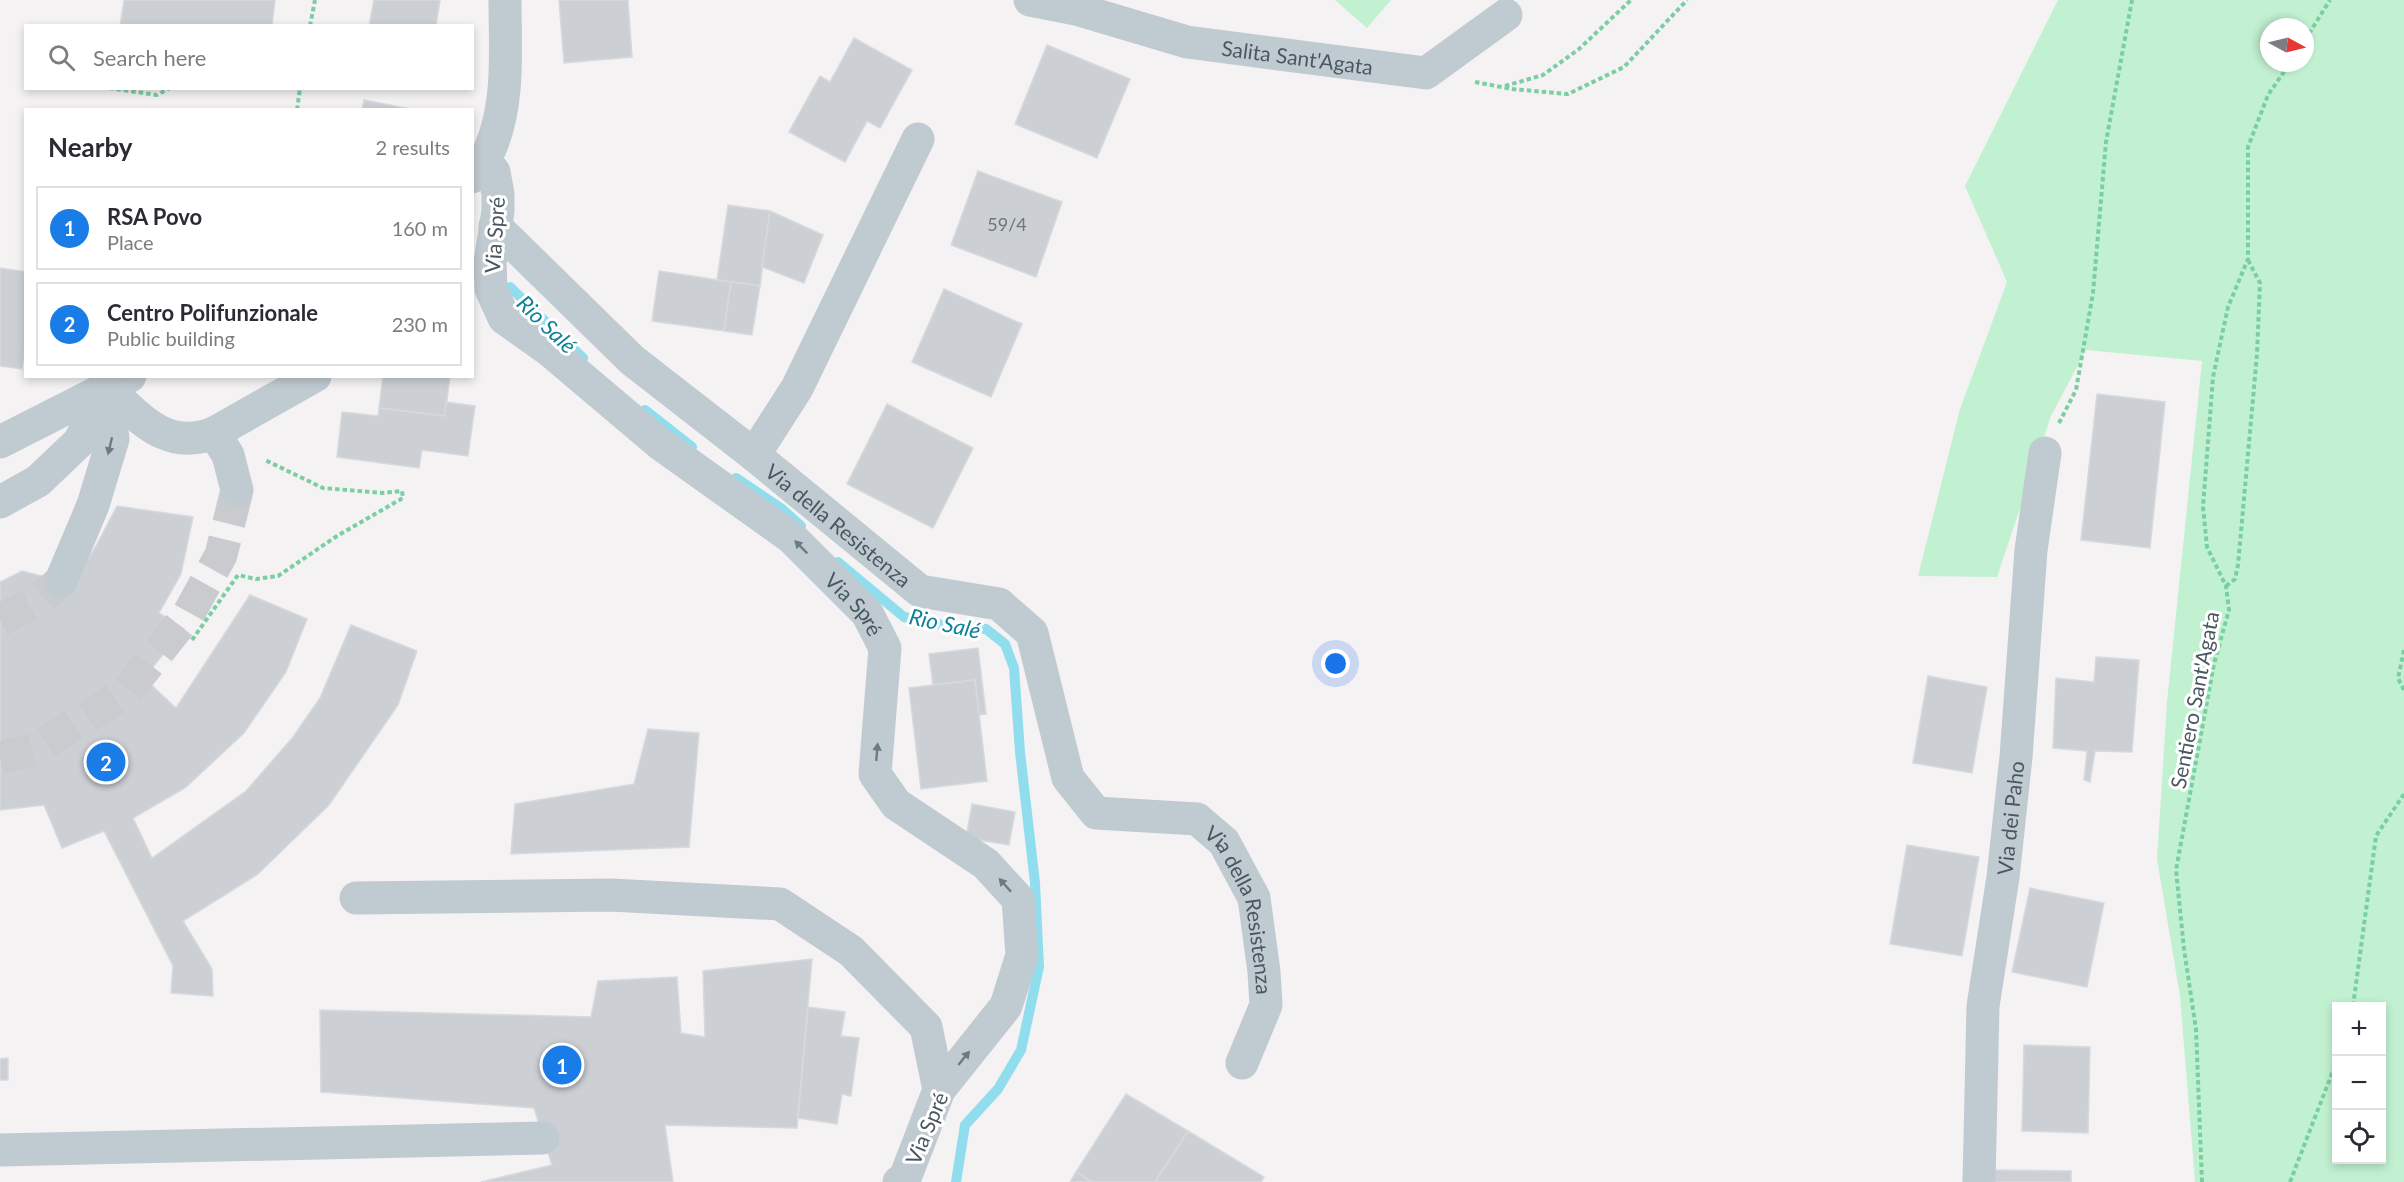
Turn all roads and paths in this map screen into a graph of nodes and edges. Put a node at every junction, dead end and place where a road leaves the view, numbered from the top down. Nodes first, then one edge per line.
1 (315, 0) edge
2 (505, 0) edge
3 (1030, 0) edge
4 (1631, 0) edge
5 (1687, 0) edge
6 (2132, 0) edge
7 (2330, 0) edge
8 (1078, 4) edge
9 (1506, 15) dead end
10 (310, 24) edge
11 (2314, 26) edge
12 (2284, 72) edge
13 (1426, 73) junction
14 (1502, 87) junction
15 (123, 90) edge
16 (166, 90) edge
17 (300, 90) edge
18 (297, 108) edge
19 (918, 138) dead end
20 (478, 168) edge
21 (495, 226) junction
22 (2248, 259) junction
23 (312, 378) edge
24 (118, 382) edge
25 (214, 434) junction
26 (0, 442) edge
27 (2045, 453) joint
28 (754, 455) junction
29 (261, 458) dead end
30 (237, 490) tunnel mouth
31 (0, 502) edge
32 (61, 581) tunnel mouth
33 (2226, 586) junction
34 (192, 640) dead end
35 (2404, 650) edge
36 (2404, 690) edge
37 (2404, 794) edge
38 (356, 898) dead end
39 (2354, 1002) edge
40 (1242, 1063) dead end
41 (2332, 1076) edge
42 (939, 1090) junction
43 (543, 1138) dead end
44 (0, 1150) edge
45 (899, 1182) edge
46 (1979, 1182) edge
47 (2202, 1182) edge
48 (2290, 1182) edge

1 - 10 path
2 - 20 street
3 - 8 street, Salita Sant'Agata
4 - 14 path
5 - 14 path
6 - 27 path
7 - 11 path
8 - 13 street, Salita Sant'Agata
9 - 13 street
12 - 22 path, Sentiero Sant'Agata
13 - 14 path
15 - 16 path
17 - 18 path
19 - 28 street, Via della Resistenza
20 - 21 street, Via Spré
21 - 28 street, Via della Resistenza
42 -> 21 street, Via Spré
22 - 33 path
22 - 33 path, Sentiero Sant'Agata
23 - 25 street
24 - 25 street
24 - 26 street
24 - 31 street
24 -> 32 street
25 - 30 street
27 - 46 street, Via dei Paho
28 - 40 street, Via della Resistenza
29 - 34 path
33 - 47 path, Sentiero Sant'Agata
35 - 36 path
37 - 39 path
38 - 42 street
41 - 48 path
42 - 45 street, Via Spré
43 - 44 street

